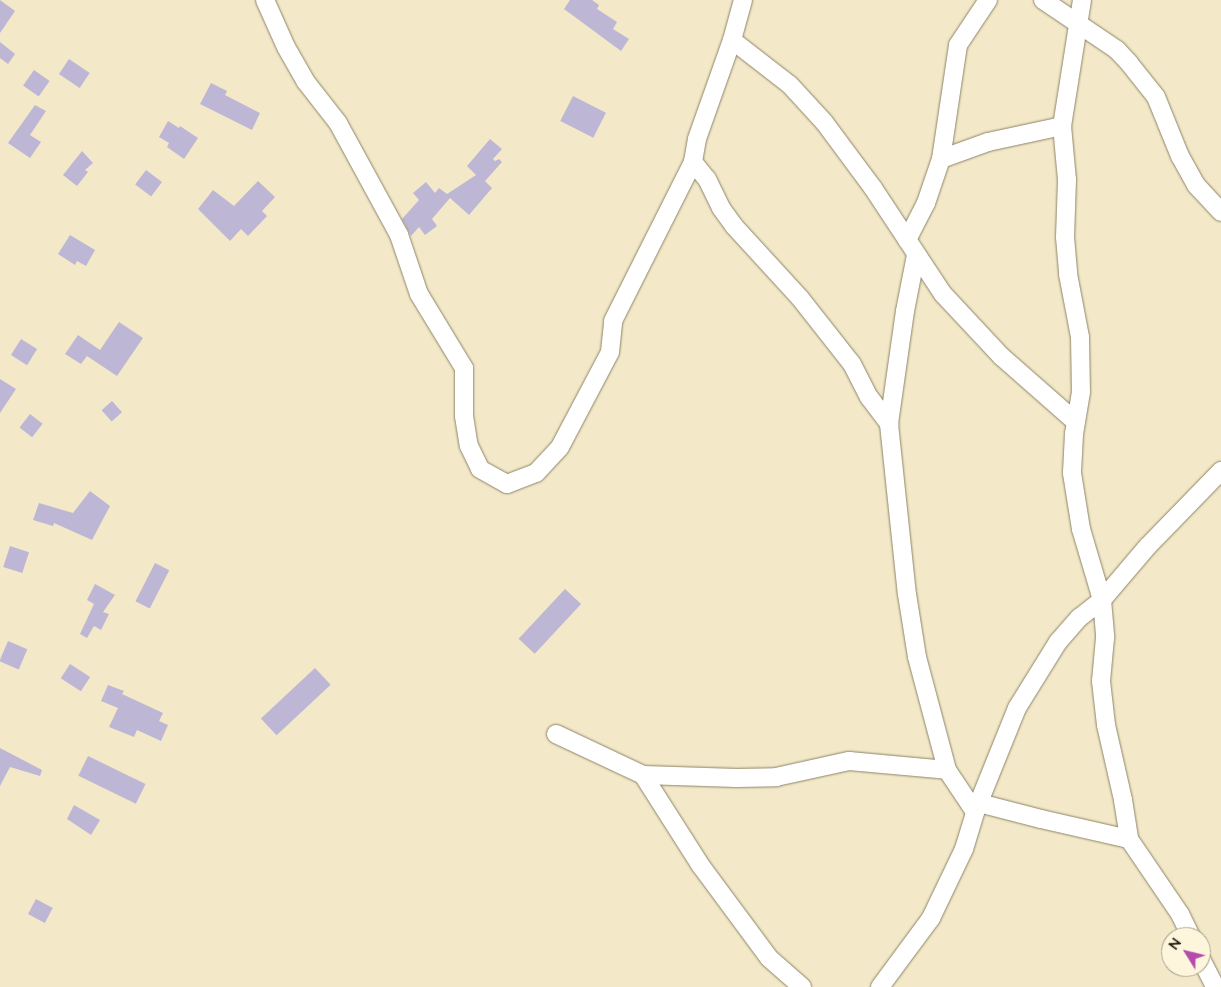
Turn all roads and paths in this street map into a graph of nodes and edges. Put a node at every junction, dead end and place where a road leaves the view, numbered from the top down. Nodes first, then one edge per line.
1 (265, 0) edge
2 (743, 0) edge
3 (988, 0) edge
4 (1043, 0) edge
5 (1082, 0) edge
6 (1079, 25) junction
7 (732, 40) junction
8 (1062, 126) junction
9 (942, 159) junction
10 (693, 162) junction
11 (1221, 212) edge
12 (907, 240) junction
13 (916, 255) junction
14 (1076, 422) junction
15 (889, 424) junction
16 (1221, 471) edge
17 (1102, 600) junction
18 (556, 734) dead end
19 (947, 770) junction
20 (643, 775) junction
21 (977, 807) junction
22 (1129, 839) junction
23 (1186, 927) edge
24 (802, 987) edge
25 (880, 987) edge

1 - 10 street
2 - 7 street
3 - 9 street
4 - 6 street
5 - 6 street
6 - 8 street
6 - 11 street
7 - 10 street
7 - 12 street
8 - 9 street
8 - 14 street
9 - 12 street
10 - 15 street
12 - 13 street
13 - 14 street
13 - 15 street
14 - 17 street
15 - 19 street
16 - 17 street
17 - 21 street
17 - 22 street
18 - 20 street
19 - 20 street
19 - 21 street
20 - 24 street
21 - 22 street
21 - 25 street
22 - 23 street

